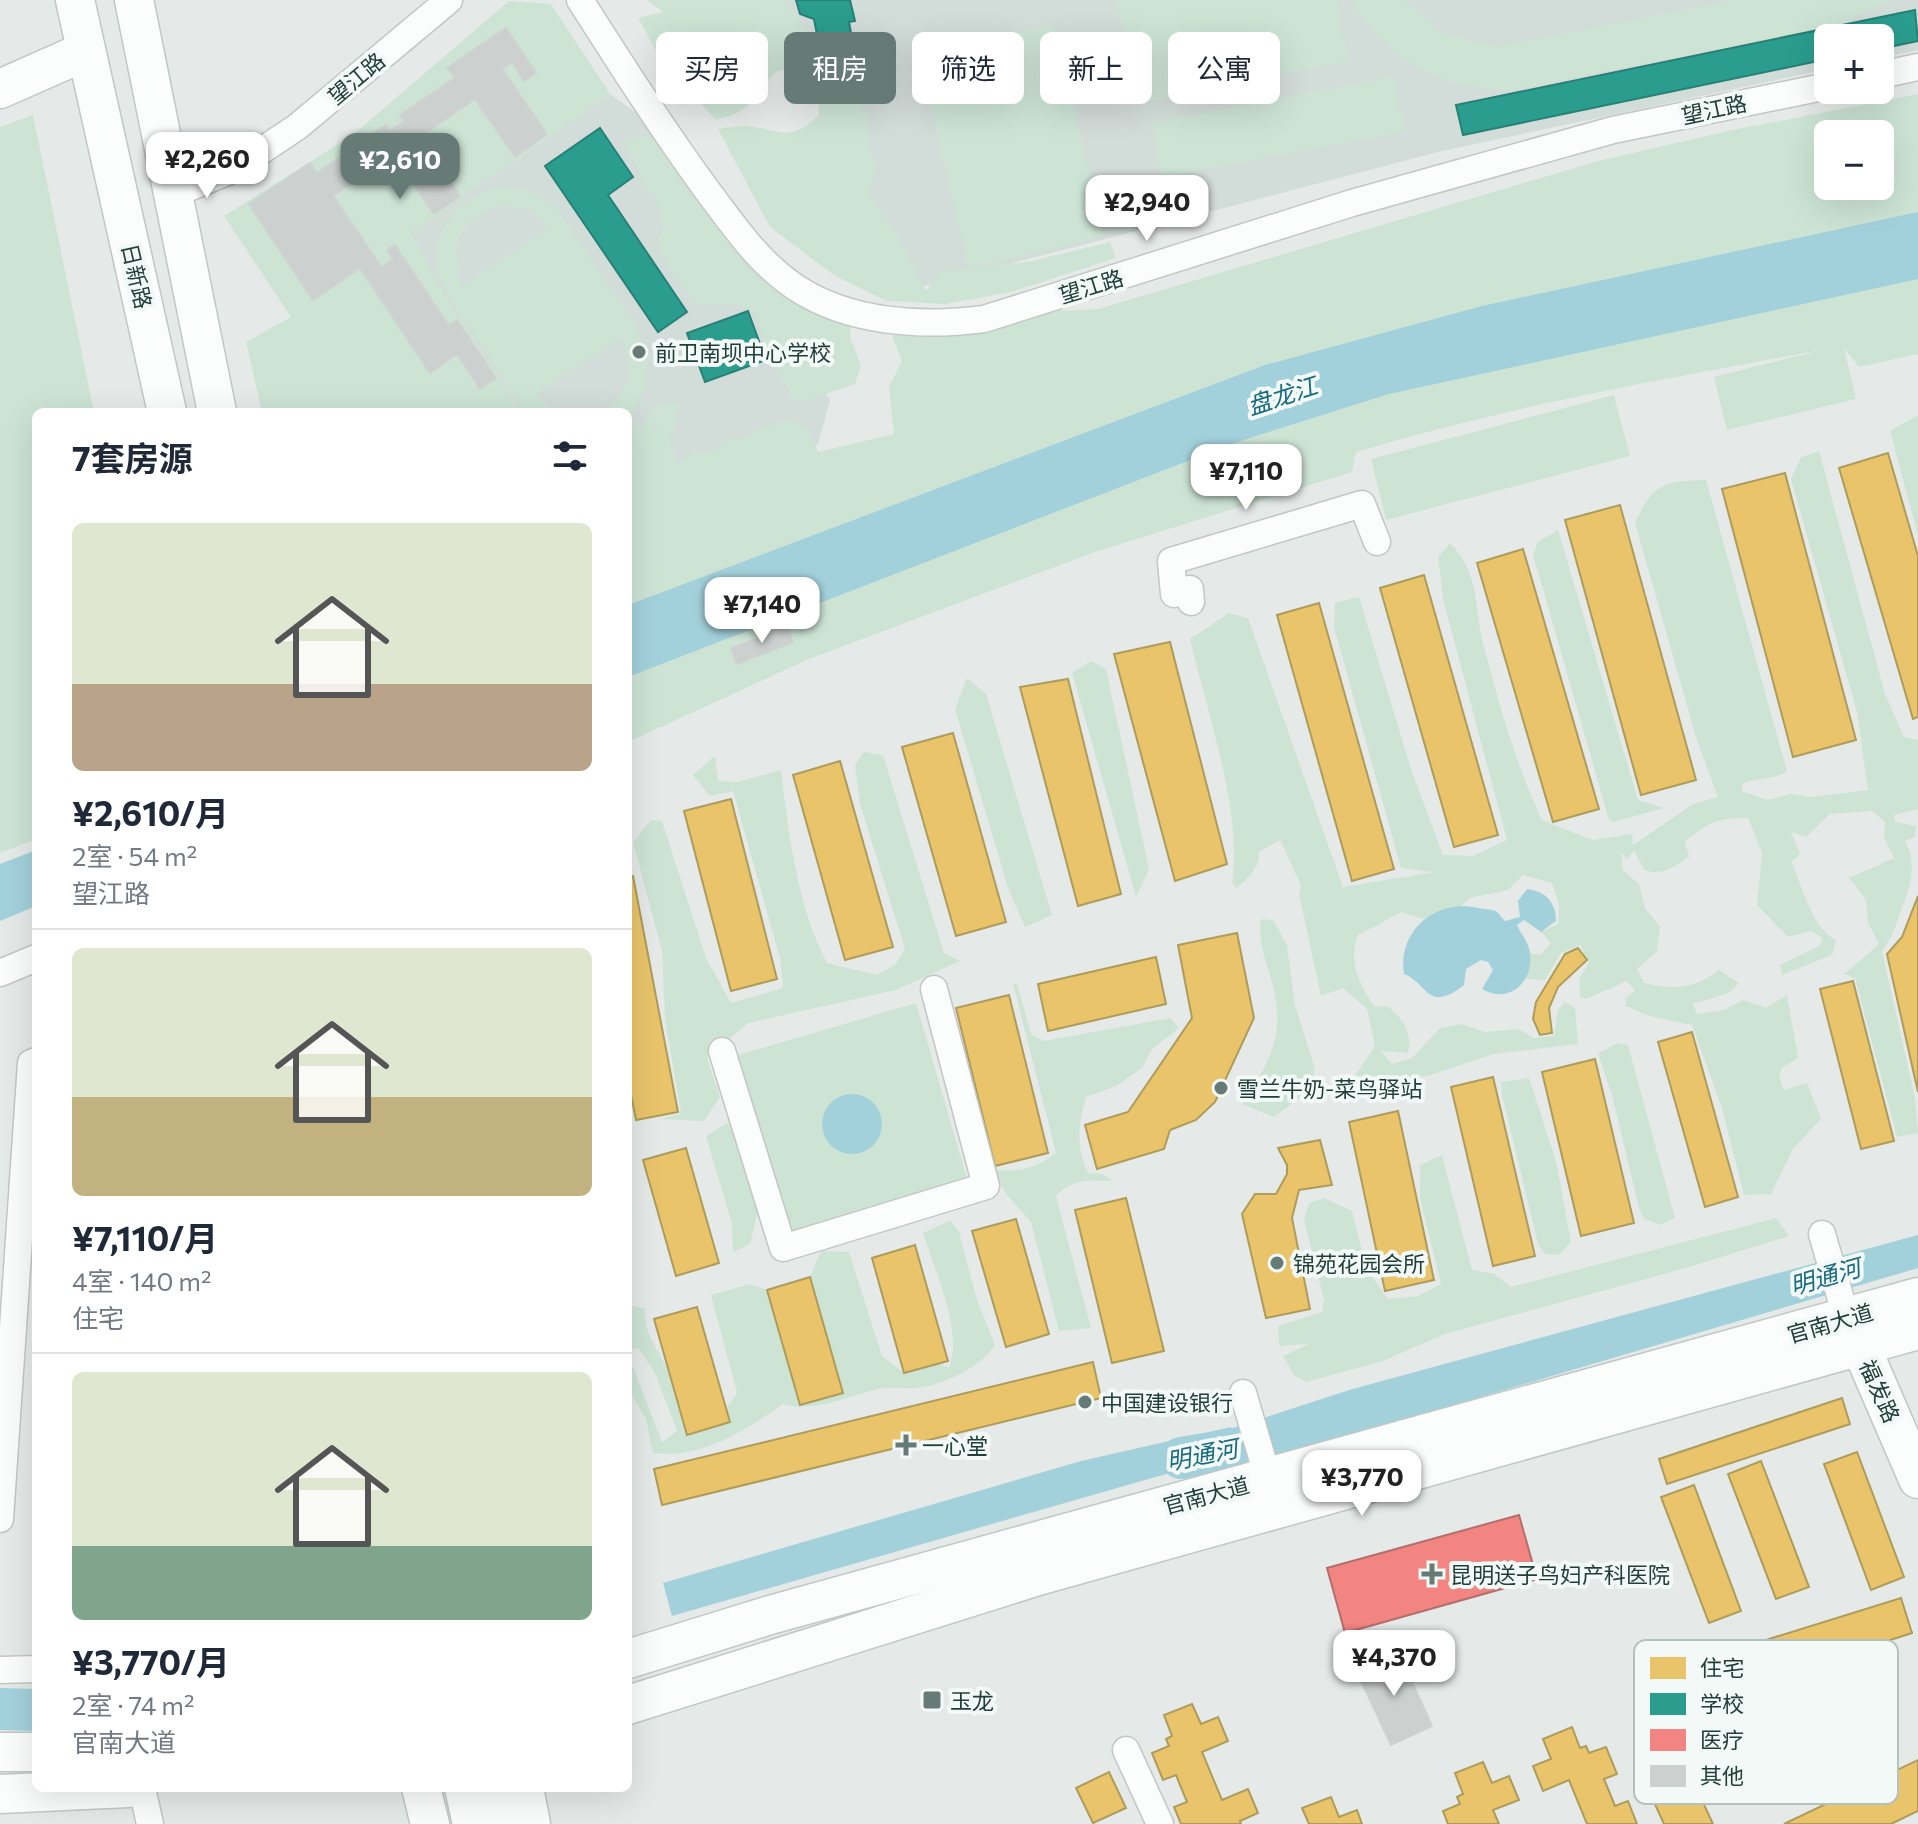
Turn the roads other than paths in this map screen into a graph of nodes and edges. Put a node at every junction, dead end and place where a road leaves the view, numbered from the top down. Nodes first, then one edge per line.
1 (75, 0) edge
2 (134, 0) edge
3 (449, 0) edge
4 (580, 0) edge
5 (86, 51) junction
6 (1918, 67) edge
7 (1894, 72) edge
8 (0, 89) edge
9 (1814, 89) edge
10 (174, 194) junction
11 (166, 408) edge
12 (216, 408) edge
13 (1377, 542) dead end
14 (1191, 602) dead end
15 (32, 960) edge
16 (0, 973) edge
17 (934, 989) dead end
18 (722, 1051) dead end
19 (32, 1063) edge
20 (1822, 1234) dead end
21 (1918, 1297) edge
22 (1918, 1330) edge
23 (1854, 1333) junction
24 (1243, 1393) dead end
25 (1268, 1478) junction
26 (1918, 1479) edge
27 (0, 1519) edge
28 (632, 1658) edge
29 (32, 1669) edge
30 (0, 1670) edge
31 (632, 1704) edge
32 (1126, 1750) dead end
33 (0, 1752) edge
34 (32, 1752) edge
35 (43, 1792) edge
36 (143, 1792) edge
37 (422, 1792) edge
38 (465, 1792) edge
39 (495, 1792) edge
40 (525, 1792) edge
41 (0, 1794) edge
42 (150, 1824) edge
43 (430, 1824) edge
44 (472, 1824) edge
45 (502, 1824) edge
46 (531, 1824) edge
47 (1160, 1824) edge

1 - 5 main road, 日新路
2 - 10 main road
3 - 10 street, 望江路
4 - 9 street, 望江路
5 - 8 main road
5 - 11 main road, 日新路
6 - 7 street
10 - 12 main road
13 - 14 street
15 - 16 street
17 - 18 street
19 - 27 street
20 - 23 street
21 - 23 main road, 官南大道
22 - 23 main road, 官南大道
23 - 25 main road, 官南大道
23 - 26 main road, 福发路
23 - 31 main road, 官南大道
24 - 25 street
25 - 28 main road, 官南大道
29 - 30 street
32 - 47 street
33 - 34 main road
35 - 41 main road
36 - 42 street
37 - 43 main road
38 - 44 main road
39 - 45 main road
40 - 46 main road

